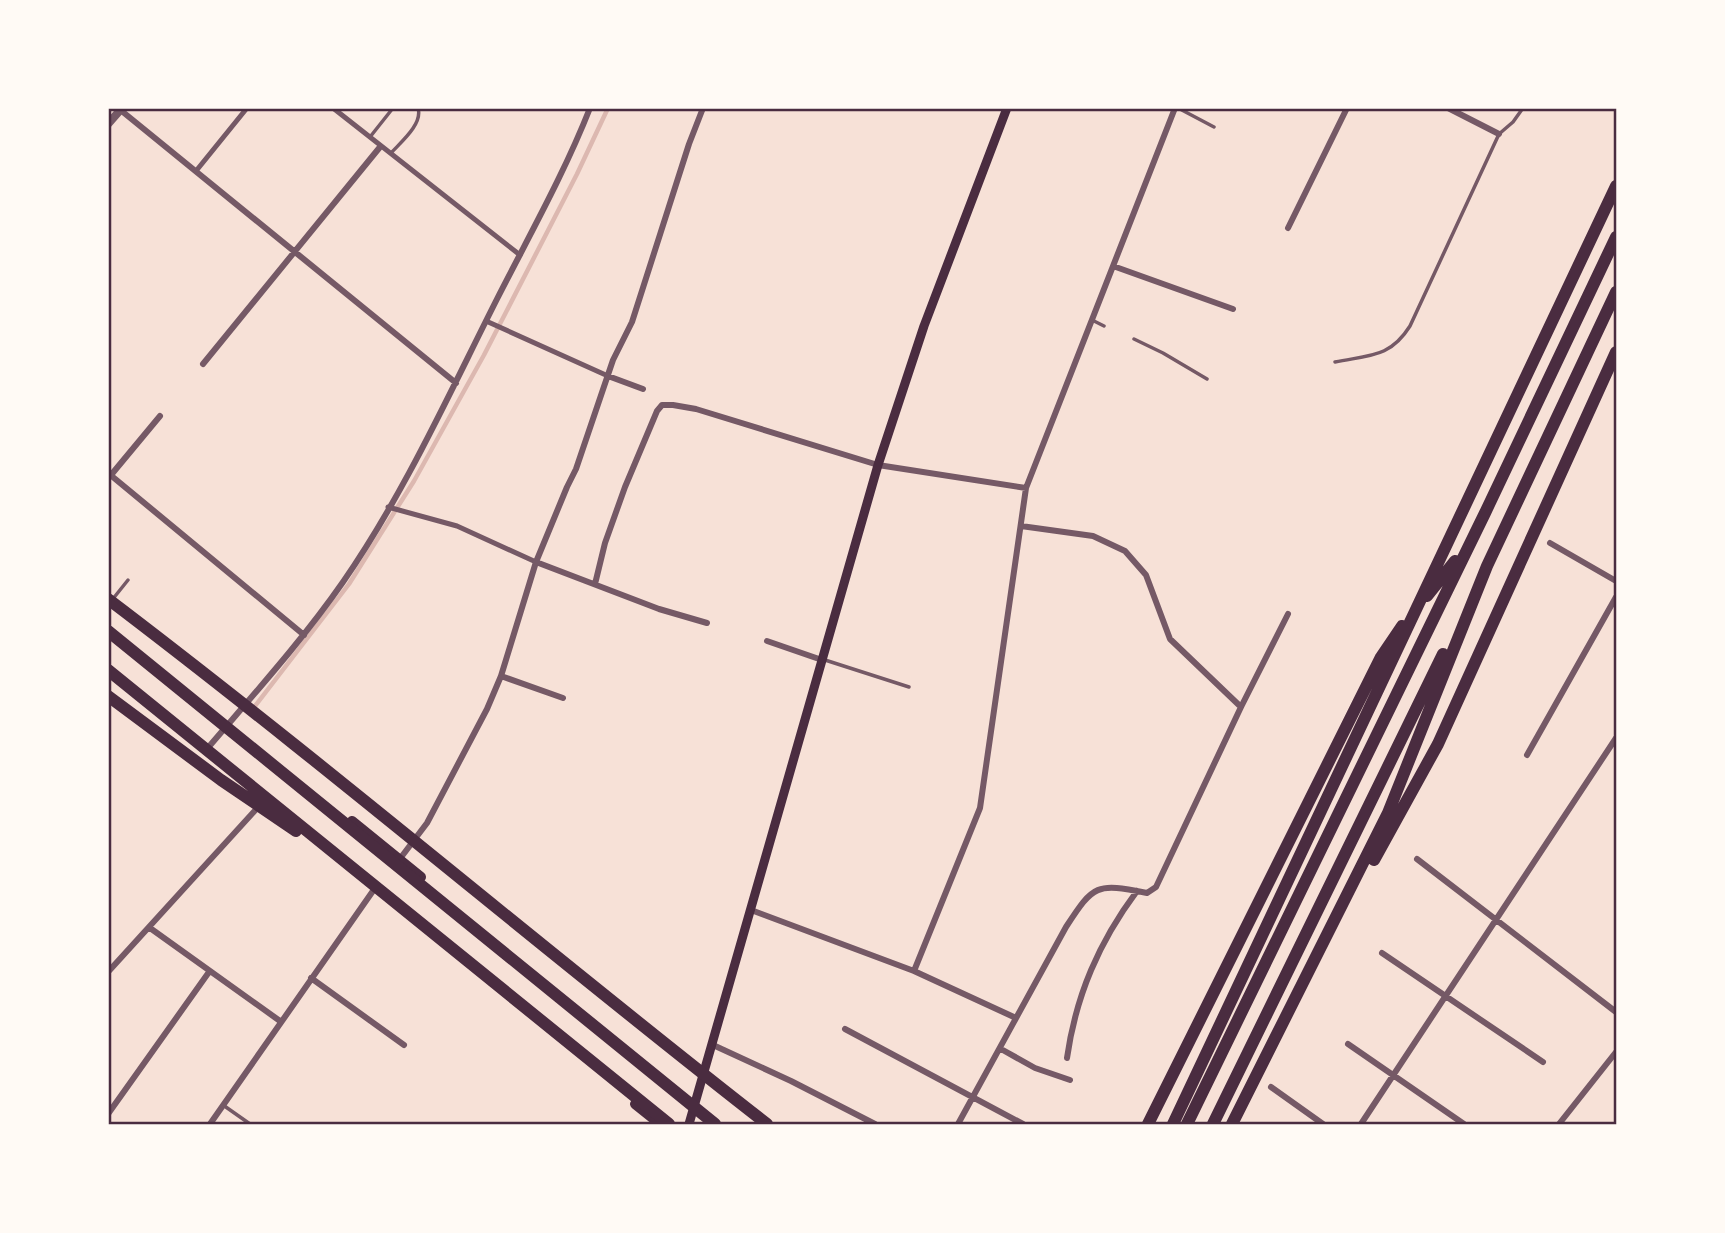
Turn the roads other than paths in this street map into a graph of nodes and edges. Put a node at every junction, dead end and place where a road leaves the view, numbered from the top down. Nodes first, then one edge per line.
1 (247, 108) edge
2 (333, 108) edge
3 (393, 108) edge
4 (418, 108) edge
5 (704, 108) edge
6 (1007, 108) edge
7 (1176, 108) edge
8 (1347, 108) edge
9 (1448, 108) edge
10 (1523, 108) edge
11 (120, 109) edge
12 (588, 109) edge
13 (108, 124) edge
14 (1214, 127) dead end
15 (1499, 134) junction
16 (369, 138) junction
17 (380, 148) junction
18 (390, 155) junction
19 (196, 171) junction
20 (1616, 186) edge
21 (1289, 228) dead end
22 (1616, 237) edge
23 (295, 252) junction
24 (520, 254) junction
25 (1113, 267) junction
26 (1616, 292) edge
27 (1233, 309) dead end
28 (1092, 320) junction
29 (489, 323) junction
30 (1104, 326) dead end
31 (1134, 339) dead end
32 (1616, 352) edge
33 (1335, 362) dead end
34 (203, 364) dead end
35 (608, 376) junction
36 (1207, 379) dead end
37 (456, 383) junction
38 (643, 389) dead end
39 (160, 416) dead end
40 (878, 465) junction
41 (110, 474) edge
42 (1026, 488) junction
43 (388, 507) junction
44 (1485, 513) junction
45 (1506, 524) junction
46 (1021, 526) junction
47 (1550, 543) dead end
48 (536, 562) junction
49 (128, 580) dead end
50 (1616, 581) edge
51 (595, 584) junction
52 (1616, 597) edge
53 (108, 599) edge
54 (108, 604) edge
55 (1288, 614) dead end
56 (708, 623) dead end
57 (108, 624) edge
58 (108, 631) edge
59 (304, 635) junction
60 (767, 641) dead end
61 (822, 660) junction
62 (108, 671) edge
63 (501, 676) junction
64 (909, 687) dead end
65 (108, 696) edge
66 (563, 698) dead end
67 (1241, 707) junction
68 (230, 723) junction
69 (1616, 738) edge
70 (205, 751) junction
71 (1527, 755) dead end
72 (264, 799) junction
73 (1417, 859) dead end
74 (400, 860) junction
75 (365, 878) junction
76 (375, 888) junction
77 (1137, 891) junction
78 (751, 910) junction
79 (1496, 919) junction
80 (150, 928) junction
81 (1382, 953) dead end
82 (914, 971) junction
83 (108, 972) edge
84 (209, 972) junction
85 (311, 978) junction
86 (1446, 996) junction
87 (1616, 1012) edge
88 (1016, 1018) junction
89 (280, 1021) junction
90 (845, 1029) dead end
91 (1348, 1044) dead end
92 (404, 1045) dead end
93 (713, 1045) junction
94 (1001, 1049) junction
95 (1616, 1052) edge
96 (1067, 1058) dead end
97 (1543, 1062) dead end
98 (1394, 1075) junction
99 (1070, 1080) dead end
100 (1271, 1087) dead end
101 (973, 1097) junction
102 (1184, 1100) junction
103 (695, 1103) junction
104 (223, 1105) junction
105 (108, 1114) edge
106 (1223, 1124) edge
107 (210, 1125) edge
108 (250, 1125) edge
109 (660, 1125) edge
110 (669, 1125) edge
111 (689, 1125) edge
112 (717, 1125) edge
113 (768, 1125) edge
114 (875, 1125) edge
115 (958, 1125) edge
116 (1023, 1125) edge
117 (1147, 1125) edge
118 (1173, 1125) edge
119 (1188, 1125) edge
120 (1323, 1125) edge
121 (1361, 1125) edge
122 (1464, 1125) edge
123 (1559, 1125) edge

1 - 19 street
2 - 16 street
3 - 16 lane
4 - 18 lane
5 - 35 street
6 - 40 main road
7 - 14 lane
7 - 25 street
8 - 21 street
9 - 15 street
10 - 15 lane
11 - 13 street
11 - 19 street
12 - 24 street
15 - 33 lane
16 - 17 street
17 - 18 street
17 - 23 street
18 - 24 street
19 - 23 street
20 - 102 highway
22 - 44 highway
23 - 34 street
23 - 37 street
24 - 29 street
25 - 27 street
25 - 28 street
26 - 45 highway
28 - 30 lane
28 - 42 street
29 - 35 street
29 - 37 street
31 - 36 lane
32 - 106 highway
35 - 38 street
35 - 48 street
37 - 43 street
39 - 41 street
40 - 42 street
40 - 51 street
40 - 61 main road
41 - 59 street
42 - 46 street
43 - 48 street
43 - 59 street
44 - 117 highway
44 - 119 highway
45 - 106 highway
45 - 106 highway
46 - 67 street
46 - 82 street
47 - 50 street
48 - 51 street
48 - 63 street
49 - 54 lane
51 - 56 street
52 - 71 street
53 - 113 highway
55 - 67 street
57 - 68 main road
58 - 112 highway
59 - 68 street
60 - 61 street
61 - 64 lane
61 - 78 main road
62 - 70 main road
62 - 75 highway
63 - 66 street
63 - 74 street
65 - 75 highway
67 - 77 street
68 - 70 street
68 - 74 main road
69 - 79 street
70 - 72 main road
72 - 76 main road
72 - 80 street
73 - 79 street
74 - 103 main road
75 - 110 highway
76 - 85 street
76 - 109 main road
77 - 88 street
77 - 96 street
78 - 82 street
78 - 93 main road
79 - 86 street
79 - 87 street
80 - 83 street
80 - 84 street
81 - 86 street
82 - 88 street
84 - 89 street
84 - 105 street
85 - 89 street
85 - 92 street
86 - 97 street
86 - 98 street
88 - 94 street
89 - 104 street
90 - 101 street
91 - 98 street
93 - 103 main road
93 - 114 street
94 - 99 street
94 - 101 street
95 - 123 street
98 - 121 street
98 - 122 street
100 - 120 street
101 - 115 street
101 - 116 street
102 - 106 highway
102 - 118 highway
103 - 111 main road
103 - 112 main road
104 - 107 street
104 - 108 lane

